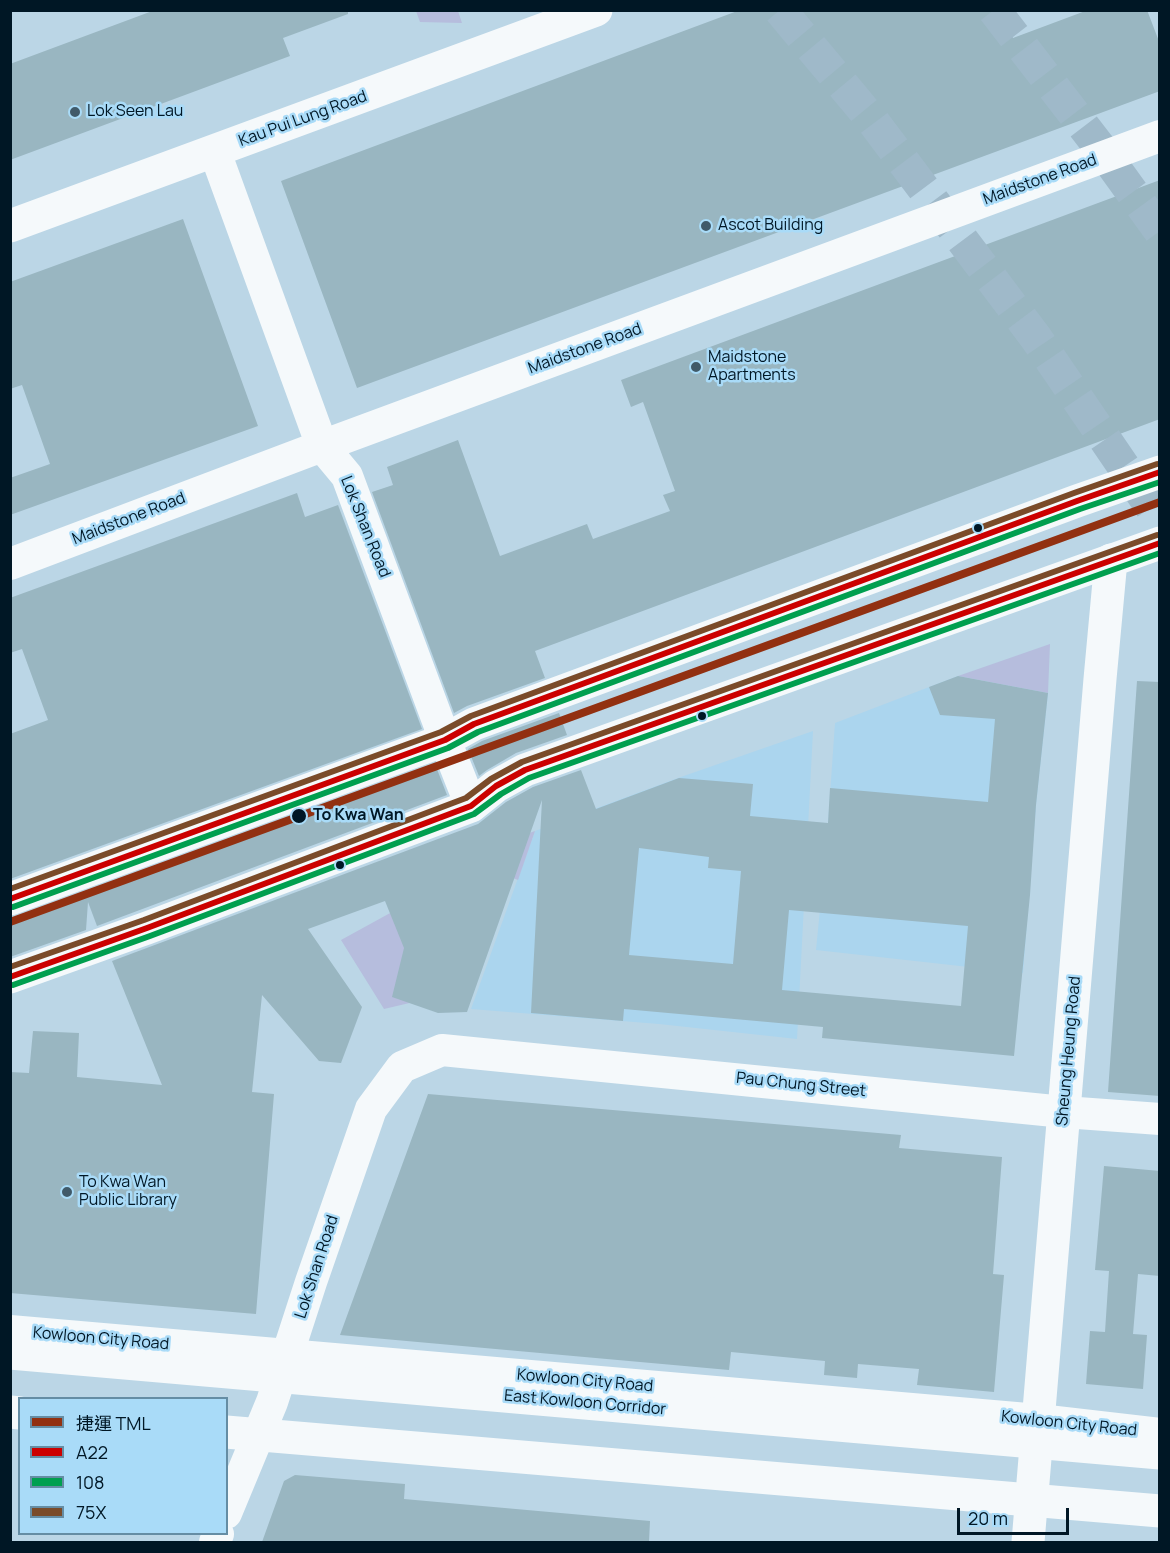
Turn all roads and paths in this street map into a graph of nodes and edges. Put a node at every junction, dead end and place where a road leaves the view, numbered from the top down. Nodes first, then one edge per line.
1 (596, 10) edge
2 (1160, 136) edge
3 (215, 152) junction
4 (10, 226) edge
5 (322, 446) junction
6 (1160, 472) edge
7 (1160, 543) edge
8 (1111, 560) junction
9 (10, 564) edge
10 (445, 740) junction
11 (471, 806) junction
12 (10, 898) edge
13 (10, 977) edge
14 (442, 1050) joint
15 (1064, 1112) junction
16 (1160, 1119) edge
17 (10, 1331) edge
18 (10, 1353) edge
19 (288, 1355) junction
20 (1039, 1420) junction
21 (1160, 1434) edge
22 (236, 1441) edge
23 (1160, 1453) edge
24 (228, 1499) edge
25 (1160, 1511) edge
26 (1160, 1524) edge
27 (1030, 1528) edge

1 - 3 main road, Kau Pui Lung Road
2 - 5 street, Maidstone Road
3 - 4 main road, Kau Pui Lung Road
3 - 5 street, Lok Shan Road
5 - 9 street, Maidstone Road
5 - 10 street, Lok Shan Road
6 - 10 main road
7 - 8 main road
8 - 11 main road
8 - 15 main road, Sheung Heung Road
10 - 11 street, Lok Shan Road
10 - 12 main road
11 - 13 main road
14 - 15 street, Pau Chung Street
14 - 19 street, Lok Shan Road
15 - 16 street, Pau Chung Street
15 - 20 main road, Sheung Heung Road
17 - 19 street, Kowloon City Road
18 - 23 main road, East Kowloon Corridor
19 - 20 street, Kowloon City Road
19 - 22 street, Lok Shan Road
20 - 21 street, Kowloon City Road
20 - 27 main road, Sheung Heung Road
22 - 24 street, Lok Shan Road
22 - 25 main road
22 - 27 street
26 - 27 street

